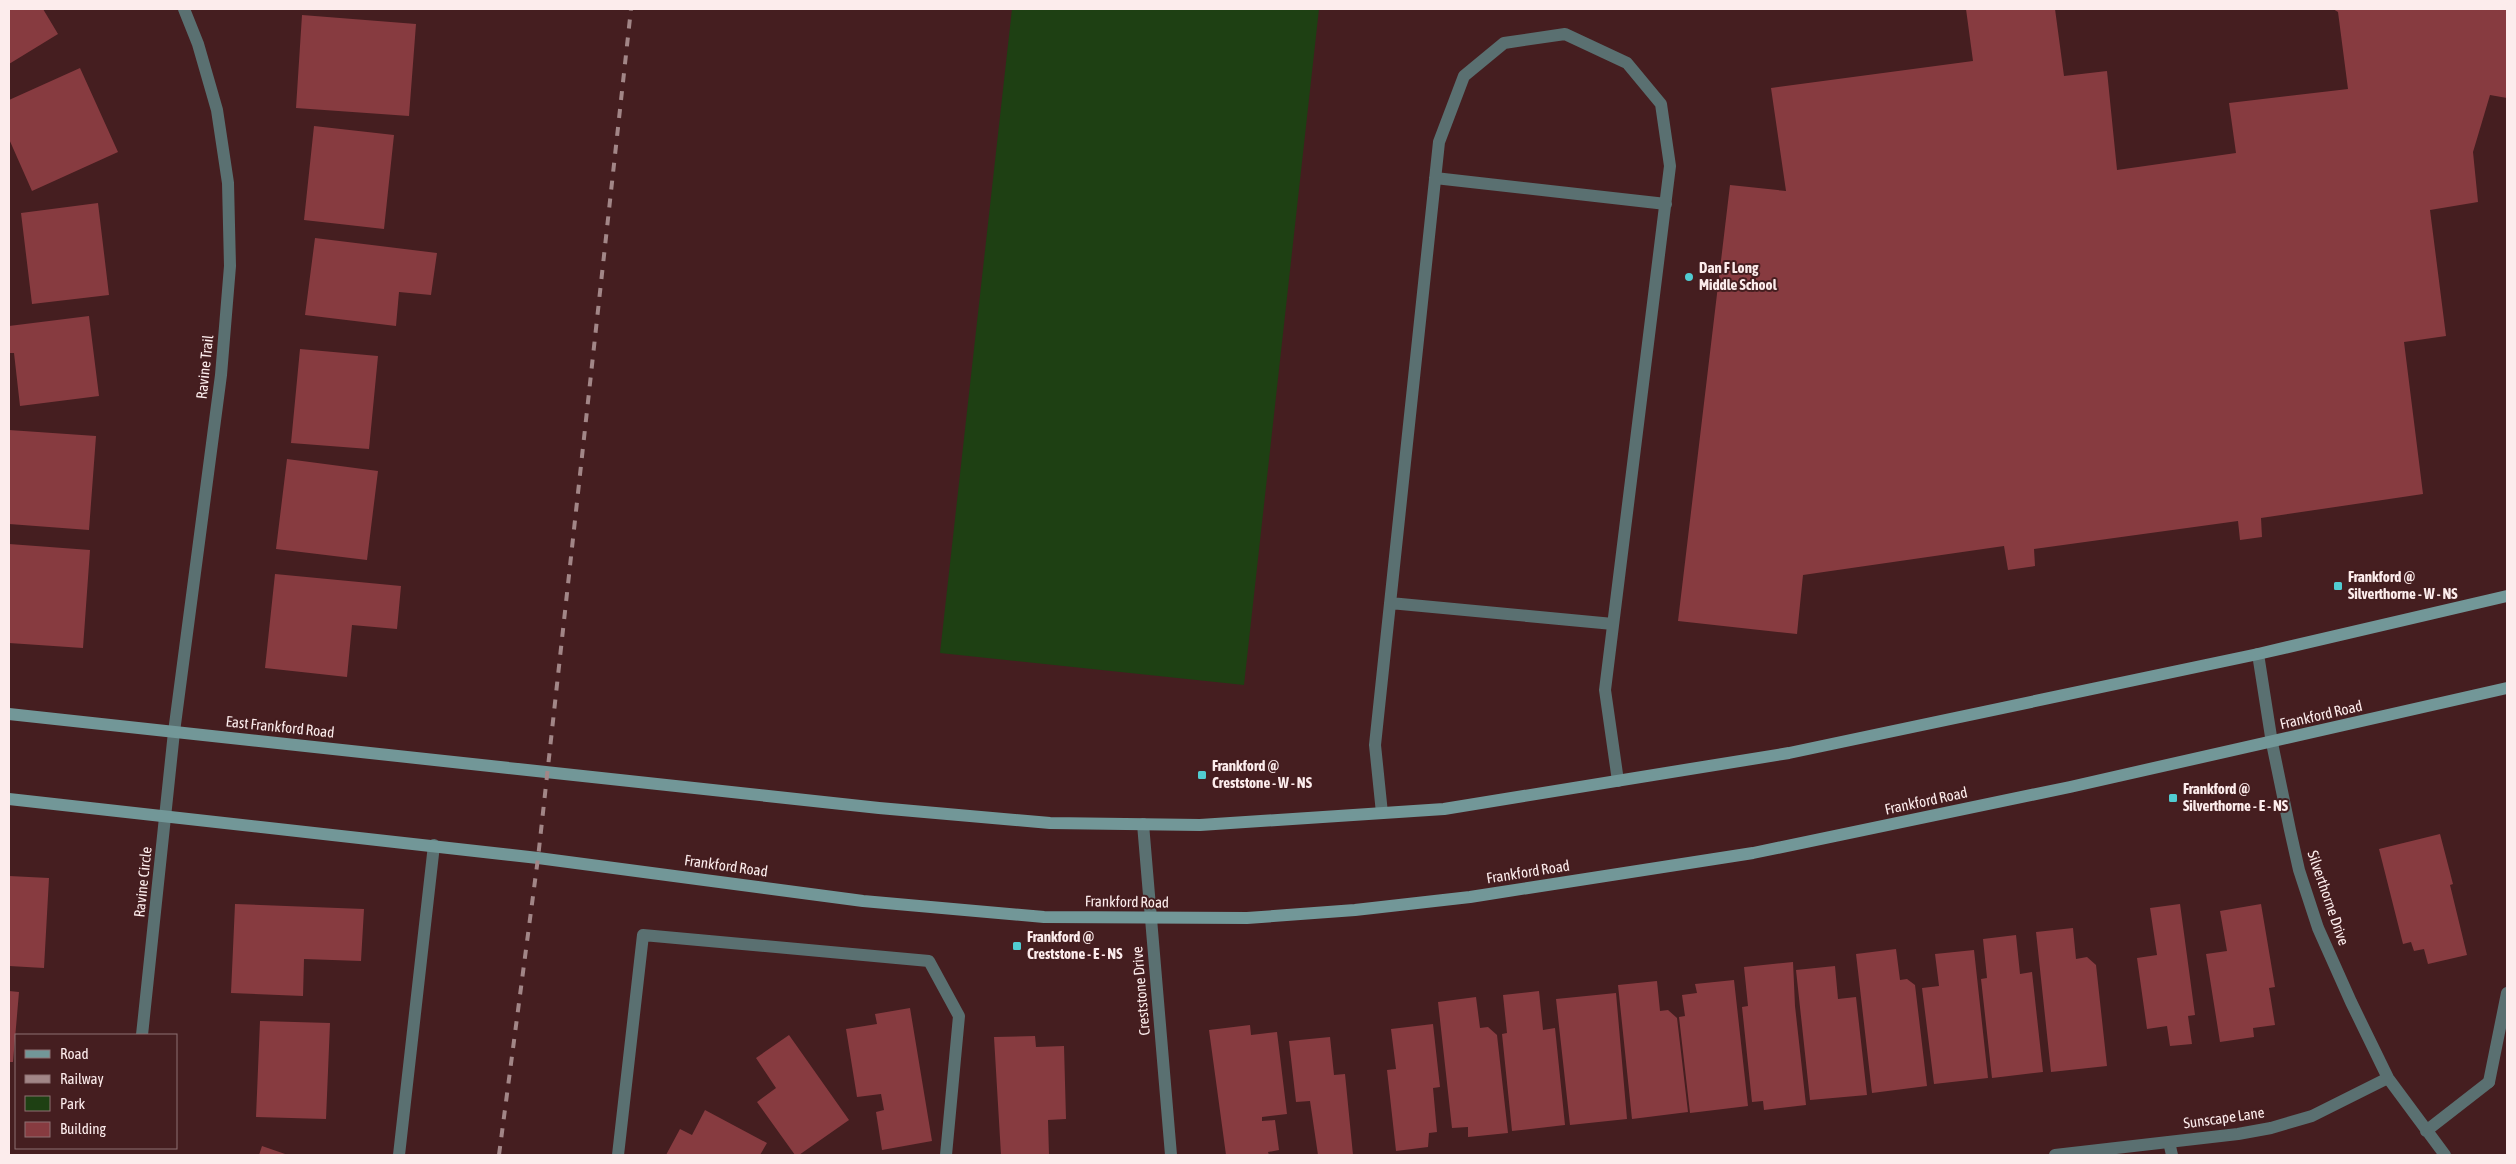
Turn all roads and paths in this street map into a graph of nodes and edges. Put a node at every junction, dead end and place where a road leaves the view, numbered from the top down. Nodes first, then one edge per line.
1 (184, 9) edge
2 (1435, 178) junction
3 (1666, 204) junction
4 (2507, 596) edge
5 (1390, 603) junction
6 (1613, 624) junction
7 (2258, 654) junction
8 (2507, 688) edge
9 (9, 714) edge
10 (174, 732) junction
11 (2272, 743) junction
12 (1618, 781) junction
13 (9, 799) edge
14 (1382, 813) junction
15 (166, 818) junction
16 (1143, 824) junction
17 (434, 845) junction
18 (1152, 918) junction
19 (2507, 993) edge
20 (142, 1034) edge
21 (2388, 1078) junction
22 (2426, 1130) junction
23 (2169, 1142) junction
24 (398, 1155) edge
25 (618, 1155) edge
26 (946, 1155) edge
27 (1172, 1155) edge
28 (2055, 1155) edge
29 (2172, 1155) edge
30 (2445, 1155) edge

1 - 10 street, Ravine Trail
2 - 3 street
2 - 3 street
2 - 5 street
3 - 6 street
4 - 7 main road
5 - 6 street
5 - 14 street
6 - 12 street
7 - 11 street, Silverthorne Drive
7 - 12 main road
8 - 11 main road, Frankford Road
9 - 10 main road, East Frankford Road
10 - 15 street, Ravine Circle
10 - 16 main road, East Frankford Road
11 - 18 main road, Frankford Road
11 - 21 street, Silverthorne Drive
12 - 14 main road
13 - 15 main road
14 - 16 main road
15 - 17 main road
15 - 20 street, Ravine Circle
16 - 18 street, Creststone Drive
17 - 18 main road, Frankford Road
17 - 24 street
18 - 27 street, Creststone Drive
19 - 22 street
21 - 22 street, Silverthorne Drive
21 - 23 street, Sunscape Lane
22 - 30 street, Silverthorne Drive
23 - 28 street, Sunscape Lane
23 - 29 street
25 - 26 street

